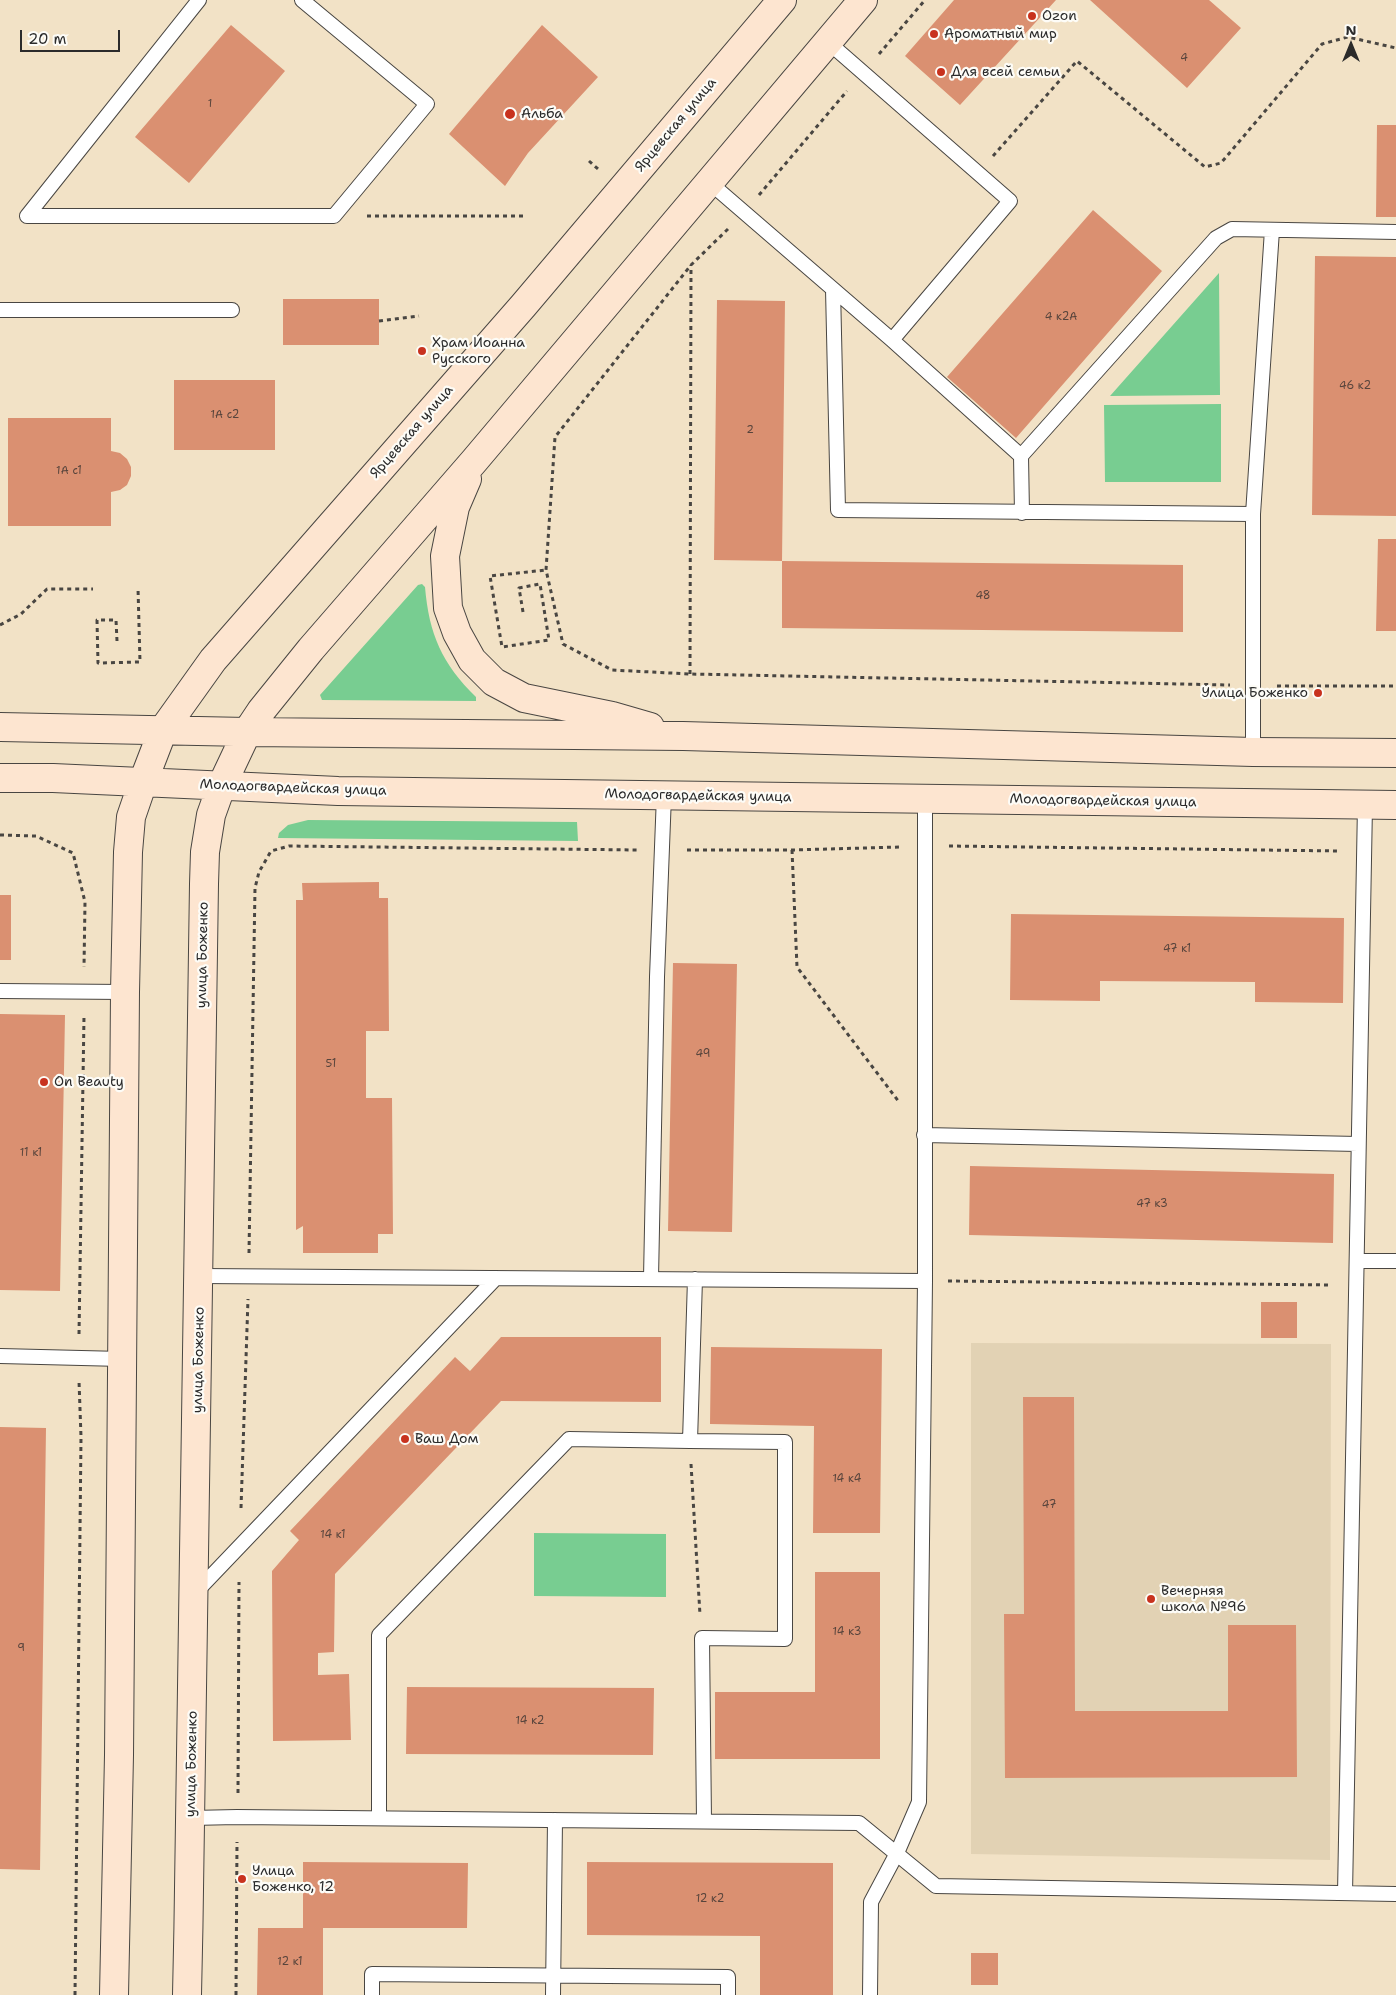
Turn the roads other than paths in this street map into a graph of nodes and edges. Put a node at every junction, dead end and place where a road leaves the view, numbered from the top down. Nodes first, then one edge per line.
1 (199, 0) edge
2 (302, 0) edge
3 (782, 0) edge
4 (863, 0) edge
5 (828, 42) junction
6 (709, 182) junction
7 (1272, 230) junction
8 (1396, 232) edge
9 (833, 289) junction
10 (0, 310) edge
11 (232, 310) dead end
12 (892, 340) junction
13 (1021, 456) junction
14 (475, 460) junction
15 (1022, 512) junction
16 (1253, 514) junction
17 (0, 727) edge
18 (163, 730) junction
19 (247, 732) junction
20 (683, 736) junction
21 (1253, 752) junction
22 (1396, 753) edge
23 (0, 778) edge
24 (143, 782) junction
25 (221, 787) junction
26 (664, 795) junction
27 (925, 799) junction
28 (1365, 805) junction
29 (1396, 805) edge
30 (0, 991) edge
31 (125, 992) junction
32 (924, 1135) junction
33 (1358, 1144) junction
34 (1357, 1261) junction
35 (1396, 1261) edge
36 (200, 1276) junction
37 (496, 1278) junction
38 (651, 1278) junction
39 (695, 1279) junction
40 (925, 1281) junction
41 (0, 1356) edge
42 (122, 1359) junction
43 (690, 1441) junction
44 (194, 1594) junction
45 (191, 1818) junction
46 (379, 1818) junction
47 (555, 1820) junction
48 (704, 1822) junction
49 (897, 1853) junction
50 (1345, 1893) junction
51 (1396, 1894) edge
52 (553, 1975) junction
53 (114, 1995) edge
54 (186, 1995) edge
55 (372, 1995) edge
56 (553, 1995) edge
57 (728, 1995) edge
58 (870, 1995) edge

1 - 2 lane
3 - 18 main road, Ярцевская улица
4 - 5 main road
5 - 6 main road
5 - 12 lane
6 - 9 lane
6 - 14 main road
7 - 8 lane
7 - 13 lane
7 - 16 lane
9 - 12 lane
9 - 15 lane
10 - 11 lane
12 - 13 lane
13 - 15 lane
14 - 19 main road
14 - 20 main road
15 - 16 lane
16 - 21 lane
17 - 18 main road
18 - 19 main road
18 - 24 main road
19 - 20 main road
19 - 25 main road, улица Боженко
20 - 21 main road
21 - 22 main road
23 - 24 main road, Молодогвардейская улица
24 - 25 main road, Молодогвардейская улица
24 - 31 main road
25 - 26 main road, Молодогвардейская улица
25 - 36 main road, улица Боженко
26 - 27 main road, Молодогвардейская улица
26 - 38 lane
27 - 28 main road, Молодогвардейская улица
27 - 32 lane
28 - 29 main road, Молодогвардейская улица
28 - 33 lane
30 - 31 lane
31 - 42 main road
32 - 33 lane
32 - 40 lane
33 - 34 lane
34 - 35 lane
34 - 50 lane
36 - 37 lane
36 - 44 main road, улица Боженко
37 - 38 lane
37 - 44 lane
38 - 39 lane
39 - 40 lane
39 - 43 lane
40 - 49 lane
41 - 42 lane
42 - 53 main road
43 - 46 lane
43 - 48 lane
44 - 45 main road, улица Боженко
45 - 46 lane
45 - 54 main road, улица Боженко
46 - 47 lane
47 - 48 lane
47 - 52 lane
48 - 49 lane
49 - 50 lane
49 - 58 lane
50 - 51 lane
52 - 55 lane
52 - 56 lane
52 - 57 lane

